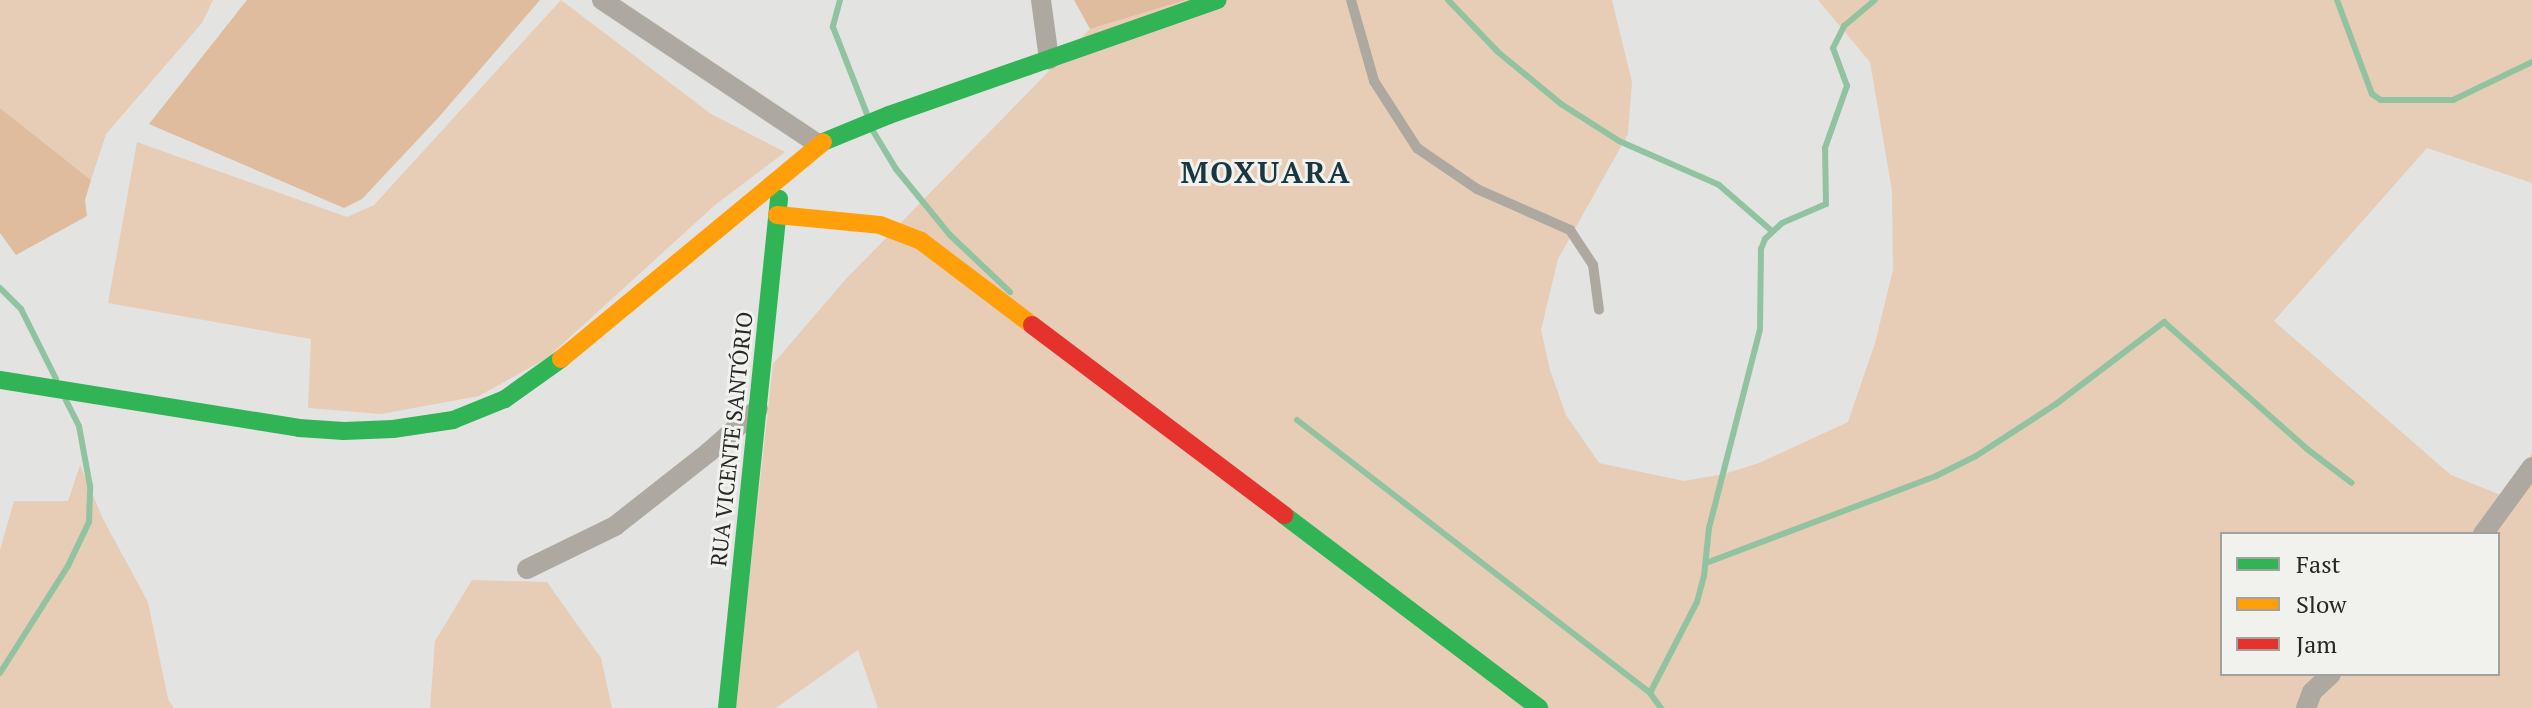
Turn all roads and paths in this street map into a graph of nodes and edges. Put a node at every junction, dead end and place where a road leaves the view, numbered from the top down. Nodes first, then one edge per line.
1 (602, 0) edge
2 (1041, 0) edge
3 (1217, 0) edge
4 (1351, 0) edge
5 (1049, 59) junction
6 (818, 144) junction
7 (781, 174) junction
8 (777, 215) junction
9 (1599, 310) dead end
10 (0, 380) edge
11 (758, 409) junction
12 (2532, 467) edge
13 (2484, 532) edge
14 (527, 569) dead end
15 (2329, 676) edge
16 (727, 708) edge
17 (1539, 708) edge
18 (2306, 708) edge

1 - 6 street
2 - 5 street
3 - 5 street
4 - 9 lane
5 - 6 street
6 - 7 street
7 - 8 street, RUA VICENTE SANTÓRIO
7 - 10 street
8 - 11 street, RUA VICENTE SANTÓRIO
8 - 17 street
11 - 14 street
11 - 16 street, RUA VICENTE SANTÓRIO
12 - 13 street
15 - 18 street

